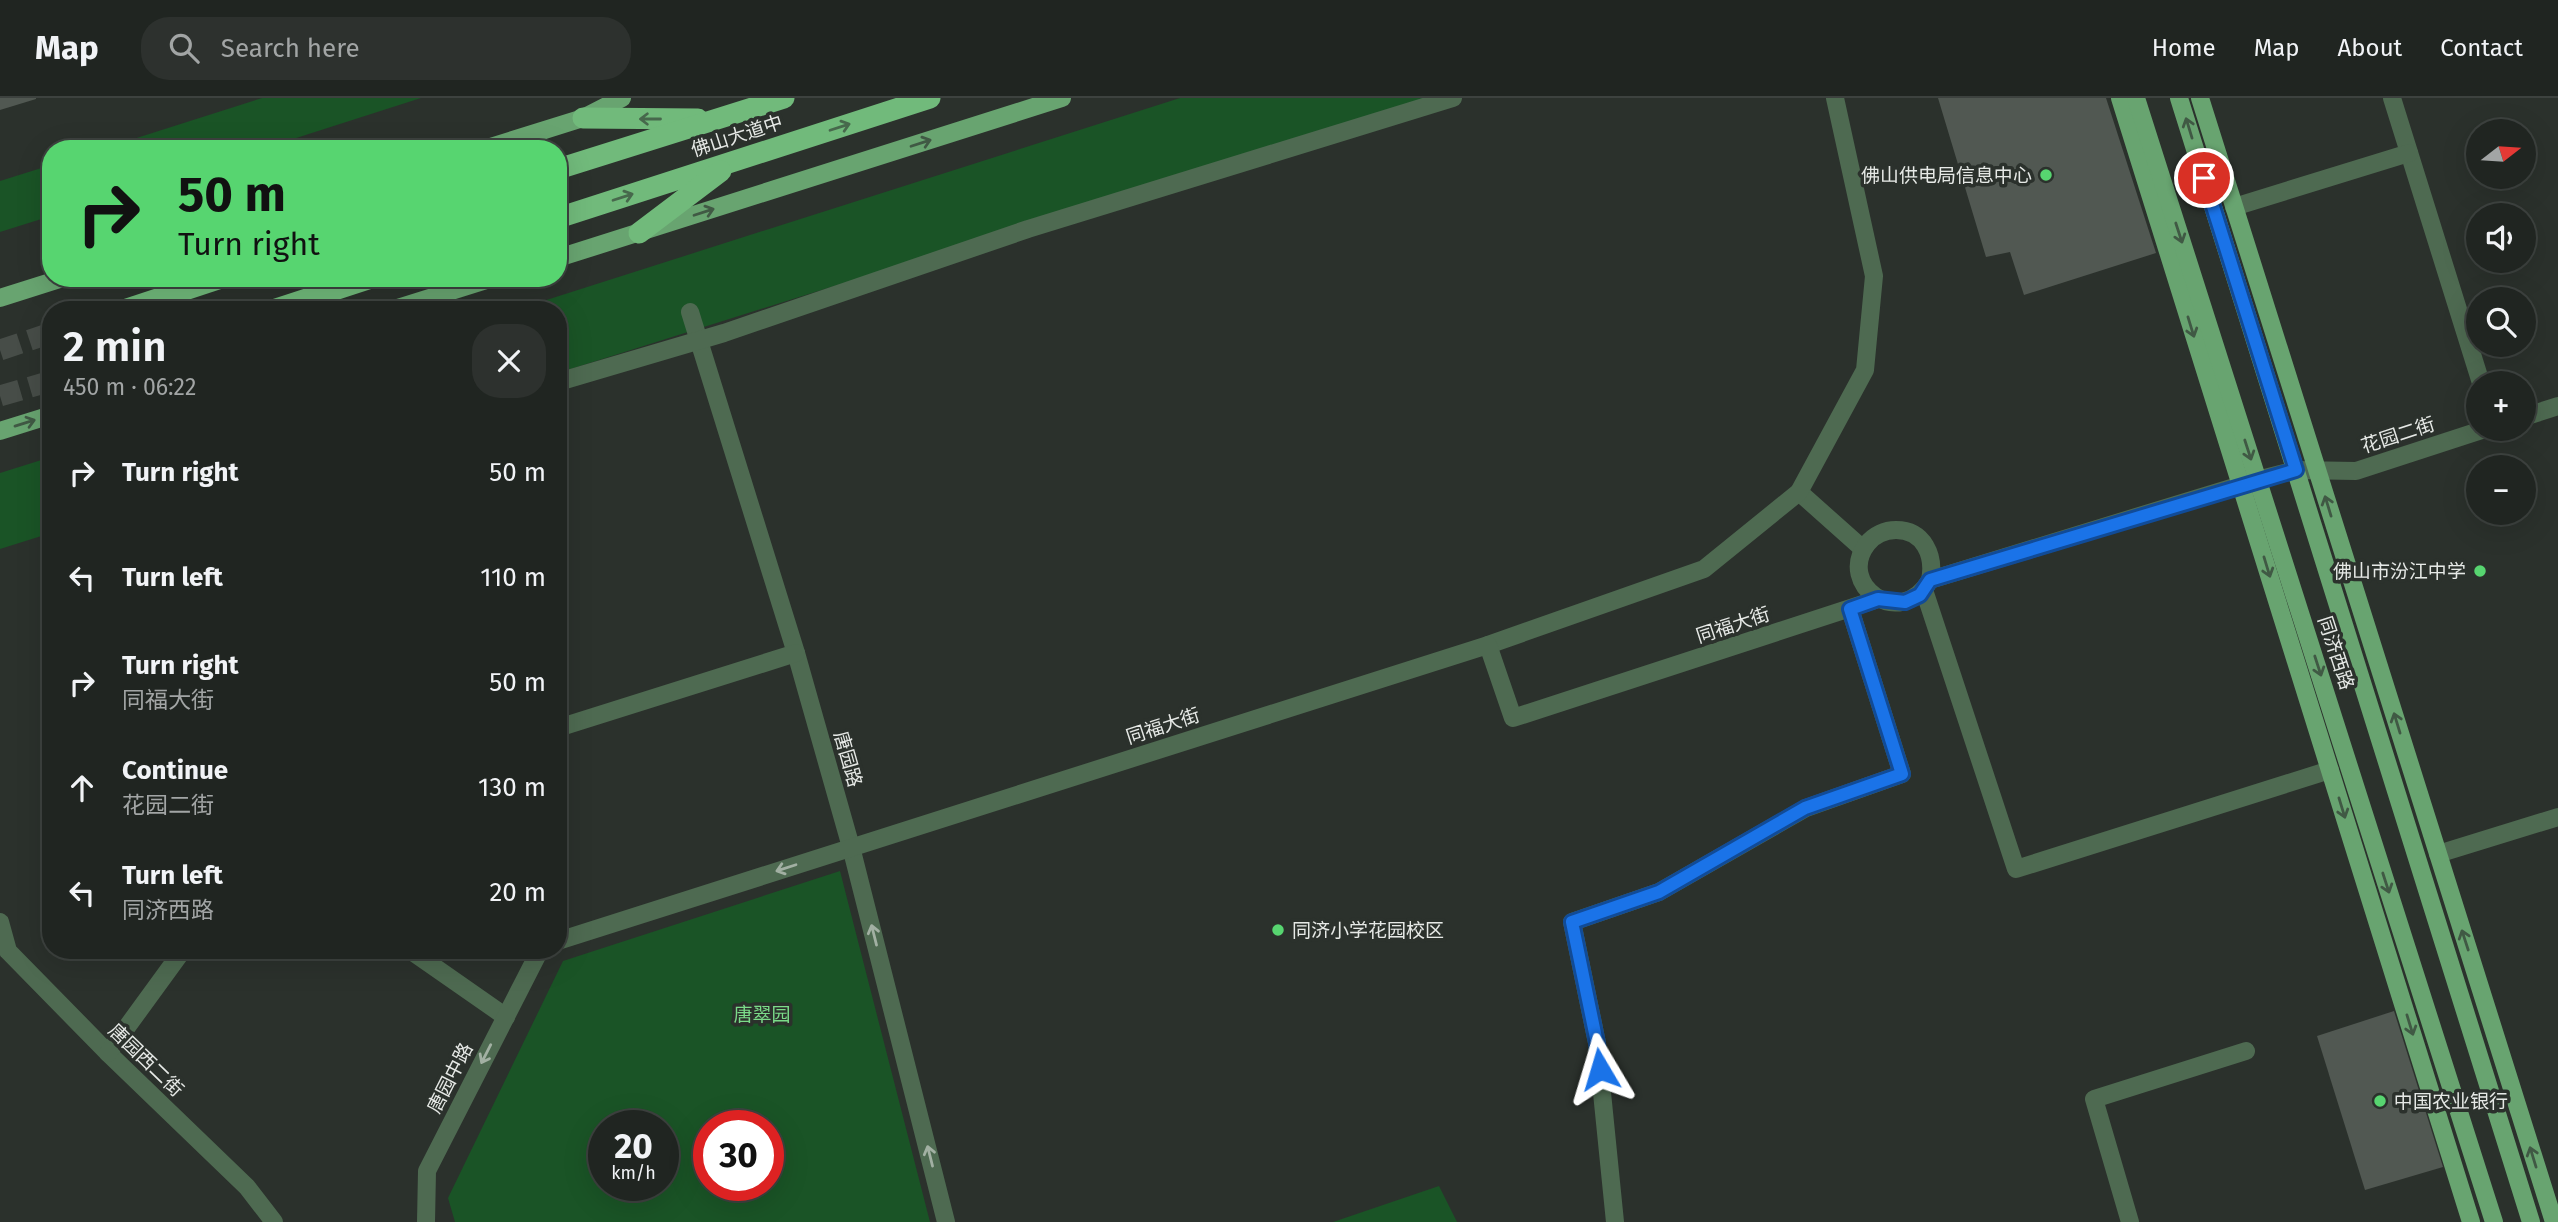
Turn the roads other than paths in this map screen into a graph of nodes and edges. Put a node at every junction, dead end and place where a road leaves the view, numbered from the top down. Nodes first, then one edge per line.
1 (622, 98) edge
2 (784, 98) edge
3 (930, 98) edge
4 (1062, 98) edge
5 (1453, 98) edge
6 (1835, 98) edge
7 (2136, 98) edge
8 (2179, 98) edge
9 (2200, 98) edge
10 (2392, 98) edge
11 (2122, 106) edge
12 (583, 118) junction
13 (718, 119) junction
14 (513, 140) edge
15 (2150, 143) junction
16 (2409, 153) junction
17 (733, 162) junction
18 (567, 166) edge
19 (2146, 183) junction
20 (2234, 207) junction
21 (567, 215) edge
22 (639, 233) junction
23 (567, 255) edge
24 (42, 285) edge
25 (194, 287) edge
26 (343, 287) edge
27 (464, 287) edge
28 (0, 298) edge
29 (151, 301) edge
30 (301, 301) edge
31 (420, 301) edge
32 (690, 312) dead end
33 (699, 341) junction
34 (2477, 371) edge
35 (567, 379) edge
36 (2558, 406) edge
37 (2536, 413) edge
38 (42, 418) edge
39 (0, 431) edge
40 (2466, 435) edge
41 (2316, 469) junction
42 (2296, 470) junction
43 (2249, 482) junction
44 (1799, 492) junction
45 (1863, 549) junction
46 (1927, 585) junction
47 (1878, 599) junction
48 (1850, 609) junction
49 (1488, 645) junction
50 (796, 653) junction
51 (567, 725) edge
52 (2330, 770) junction
53 (2558, 817) edge
54 (851, 847) junction
55 (2438, 854) junction
56 (0, 922) edge
57 (567, 938) edge
58 (4, 952) edge
59 (176, 959) edge
60 (423, 959) edge
61 (535, 959) edge
62 (2458, 989) junction
63 (506, 1017) junction
64 (2498, 1044) junction
65 (2246, 1051) dead end
66 (108, 1053) junction
67 (2494, 1102) junction
68 (419, 1220) edge
69 (1613, 1221) edge
70 (274, 1222) edge
71 (946, 1222) edge
72 (2130, 1222) edge
73 (2471, 1222) edge
74 (2494, 1222) edge
75 (2531, 1222) edge
76 (2554, 1222) edge

1 - 12 main road
2 - 13 highway, 佛山大道中
17 -> 3 highway, 佛山大道中
22 -> 4 main road
5 - 33 street
6 - 44 street
7 - 15 main road, 同济西路
42 -> 8 main road, 同济西路
9 - 20 main road
10 - 16 street
11 - 15 main road
11 - 19 main road
13 -> 12 highway
12 - 14 main road
13 - 18 highway, 佛山大道中
15 - 19 main road
15 -> 43 main road, 同济西路
16 - 20 street
16 - 34 street
21 -> 17 highway, 佛山大道中
17 - 22 highway
19 -> 43 main road
20 - 41 main road
22 - 23 main road
24 - 28 main road
25 - 29 highway
26 - 30 highway
27 - 31 main road
32 - 33 street, 唐园路
33 - 35 street
33 - 50 street, 唐园路
36 - 37 street
39 -> 38 main road
40 - 41 street, 花园二街
41 - 42 street, 花园二街
55 -> 41 main road
42 - 43 street, 花园二街
42 - 62 main road, 同济西路
43 - 46 street, 同福大街
43 -> 52 main road
43 -> 74 main road, 同济西路
44 - 45 street
44 - 49 street, 同福大街
45 - 46 street
45 - 47 street
46 - 47 street, 同福大街
46 - 52 street
47 - 48 street, 同福大街
48 - 49 street, 同福大街
48 - 69 street
49 - 54 street, 同福大街
50 - 51 street
50 - 54 street, 唐园路
52 -> 73 main road
53 - 55 street
54 -> 57 street
71 -> 54 street, 唐园路
64 -> 55 main road
56 - 58 street, 唐园西二街
58 - 66 street, 唐园西二街
59 - 66 street
60 - 63 street
61 - 63 street, 唐园中路
62 - 64 main road
62 - 67 main road, 同济西路
63 -> 68 street, 唐园中路
64 - 67 main road
76 -> 64 main road
65 - 72 street
66 - 70 street, 唐园西二街
67 - 75 main road, 同济西路

